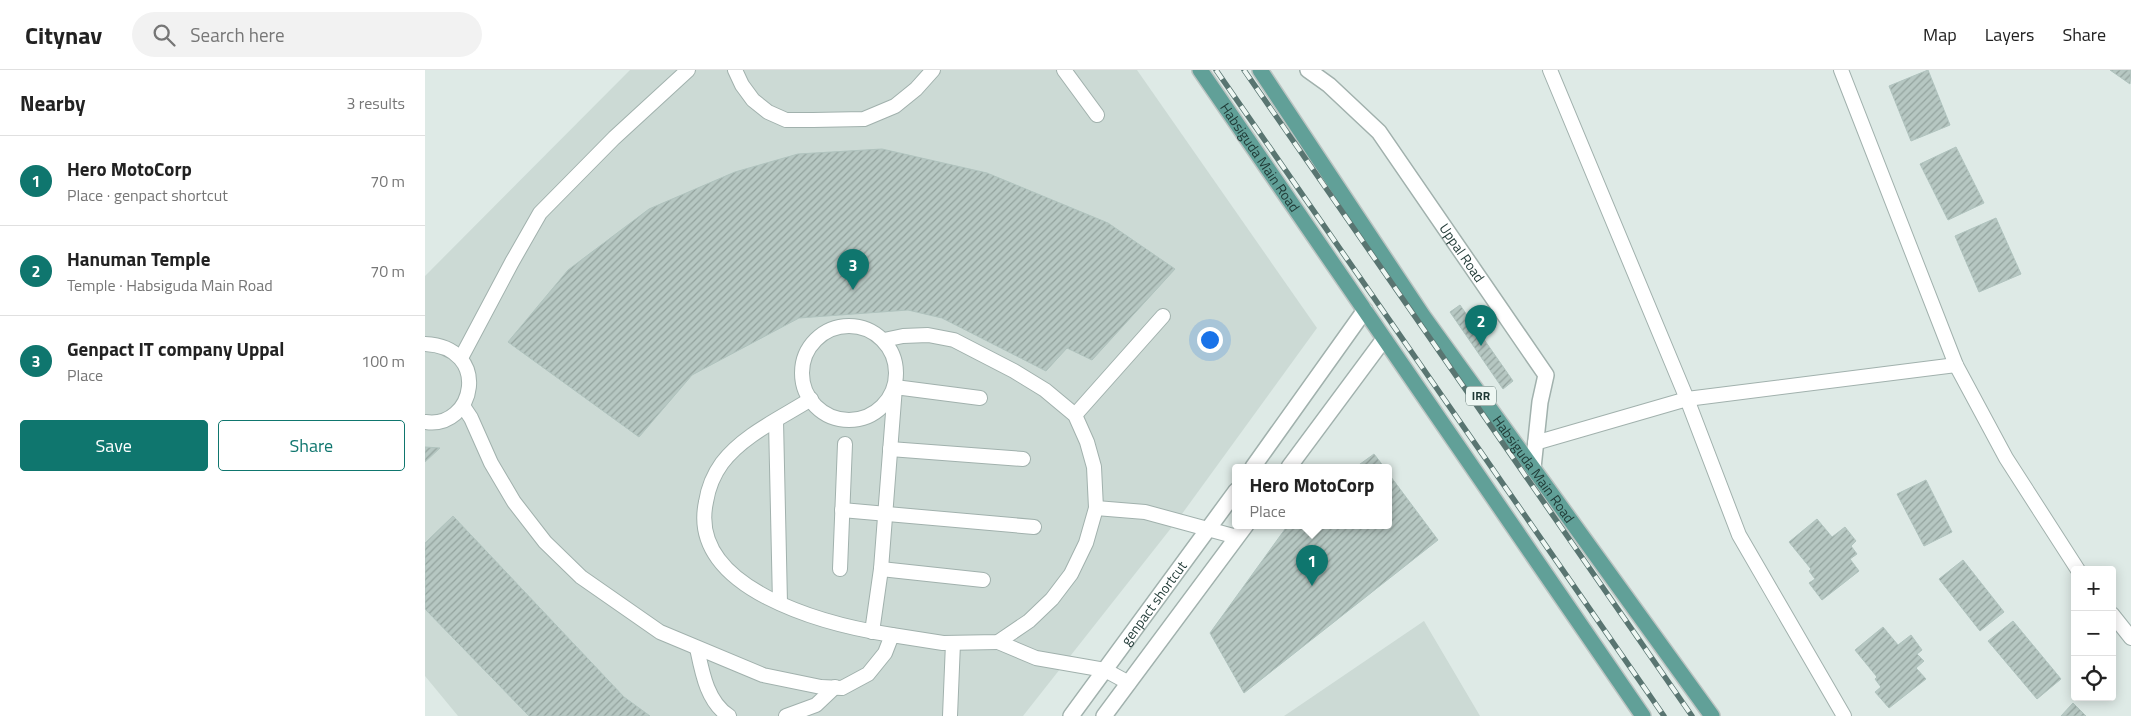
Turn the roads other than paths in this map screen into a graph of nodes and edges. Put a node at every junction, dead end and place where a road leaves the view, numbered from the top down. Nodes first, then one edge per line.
1 (688, 70) edge
2 (735, 70) edge
3 (933, 70) edge
4 (1064, 70) edge
5 (1200, 70) edge
6 (1260, 70) edge
7 (1308, 70) edge
8 (1550, 70) edge
9 (1841, 70) edge
10 (1097, 115) dead end
11 (1365, 310) junction
12 (1163, 316) dead end
13 (1384, 339) junction
14 (884, 340) junction
15 (425, 344) edge
16 (461, 358) junction
17 (1956, 365) junction
18 (895, 387) junction
19 (980, 398) dead end
20 (811, 399) junction
21 (1687, 399) junction
22 (463, 406) junction
23 (1075, 415) junction
24 (776, 421) junction
25 (425, 422) edge
26 (1535, 443) junction
27 (845, 444) dead end
28 (890, 449) junction
29 (1023, 459) dead end
30 (1255, 464) edge
31 (1291, 464) edge
32 (1533, 468) junction
33 (1232, 497) edge
34 (1096, 508) junction
35 (842, 510) junction
36 (885, 514) junction
37 (1034, 527) dead end
38 (1209, 529) junction
39 (1241, 531) edge
40 (2075, 566) edge
41 (840, 569) dead end
42 (881, 569) junction
43 (983, 580) dead end
44 (780, 603) junction
45 (2116, 619) edge
46 (872, 632) junction
47 (892, 635) junction
48 (2131, 638) edge
49 (999, 642) junction
50 (953, 643) junction
51 (697, 648) junction
52 (1105, 670) junction
53 (1129, 683) junction
54 (835, 688) junction
55 (729, 716) edge
56 (785, 716) edge
57 (950, 716) edge
58 (1071, 716) edge
59 (1104, 716) edge
60 (1643, 716) edge
61 (1711, 716) edge
62 (1844, 716) edge

1 - 16 lane
2 - 3 lane
4 - 10 lane
5 - 11 main road, Habsiguda Main Road
6 - 32 main road, Habsiguda Main Road / IRR
7 - 26 street, Uppal Road
8 - 21 lane
9 - 17 lane
11 - 13 main road, Habsiguda Main Road
11 - 30 street
12 - 23 lane
13 - 31 street
13 - 60 main road, Habsiguda Main Road
14 - 18 lane
14 - 20 lane
14 - 23 lane
15 - 16 lane
16 - 22 lane
17 - 21 lane
17 - 40 lane
18 - 19 lane
18 - 20 lane
18 - 28 lane
20 - 24 lane
21 - 26 lane
21 - 62 lane
22 - 25 lane
22 - 51 lane
23 - 34 lane
24 - 44 lane
24 - 44 lane
26 - 32 street, Uppal Road
27 - 35 lane
28 - 29 lane
28 - 36 lane
32 - 61 main road, Habsiguda Main Road / IRR
33 - 38 street, genpact shortcut
34 - 38 lane
34 - 49 lane
35 - 36 lane
35 - 41 lane
36 - 37 lane
36 - 42 lane
38 - 39 lane
38 - 52 street, genpact shortcut
39 - 53 street
42 - 43 lane
42 - 46 lane
44 - 46 lane
45 - 48 lane
46 - 47 lane
47 - 50 lane
47 - 54 lane
49 - 50 lane
49 - 52 lane
50 - 57 lane
51 - 54 lane
51 - 55 lane
52 - 53 lane
52 - 58 street, genpact shortcut
53 - 59 street
54 - 56 lane

